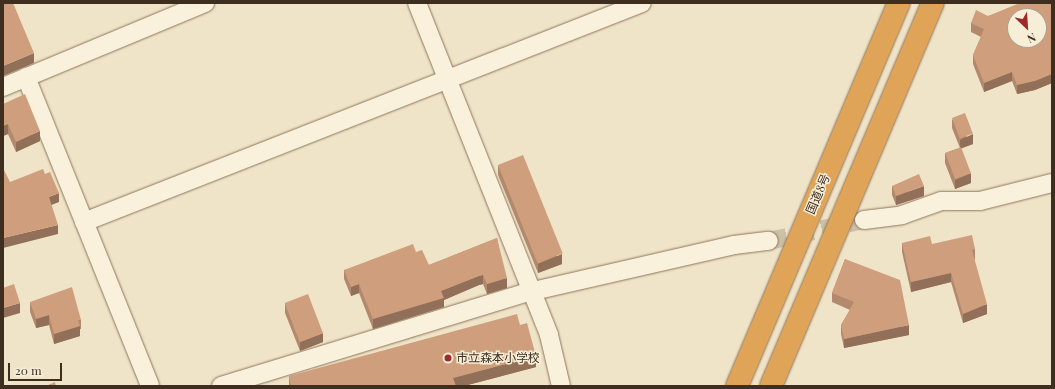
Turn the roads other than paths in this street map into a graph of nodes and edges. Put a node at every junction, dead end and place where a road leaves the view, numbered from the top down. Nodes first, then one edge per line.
1 (205, 3) edge
2 (417, 3) edge
3 (642, 3) edge
4 (899, 3) edge
5 (933, 3) edge
6 (26, 77) junction
7 (446, 80) junction
8 (3, 87) edge
9 (1052, 183) edge
10 (864, 220) tunnel mouth
11 (84, 222) junction
12 (769, 241) tunnel mouth
13 (529, 292) junction
14 (800, 319) junction
15 (150, 386) edge
16 (222, 386) edge
17 (561, 386) edge
18 (737, 386) edge
19 (771, 386) edge
20 (779, 386) edge

1 - 6 street
2 - 7 street
3 - 7 street
4 - 18 highway, 国道8号
5 - 14 highway
6 - 8 street
6 - 11 street
7 - 11 street
7 - 13 street
9 - 10 street
11 - 15 street
12 - 13 street
13 - 16 street
13 - 17 street
14 - 19 highway
14 - 20 street

